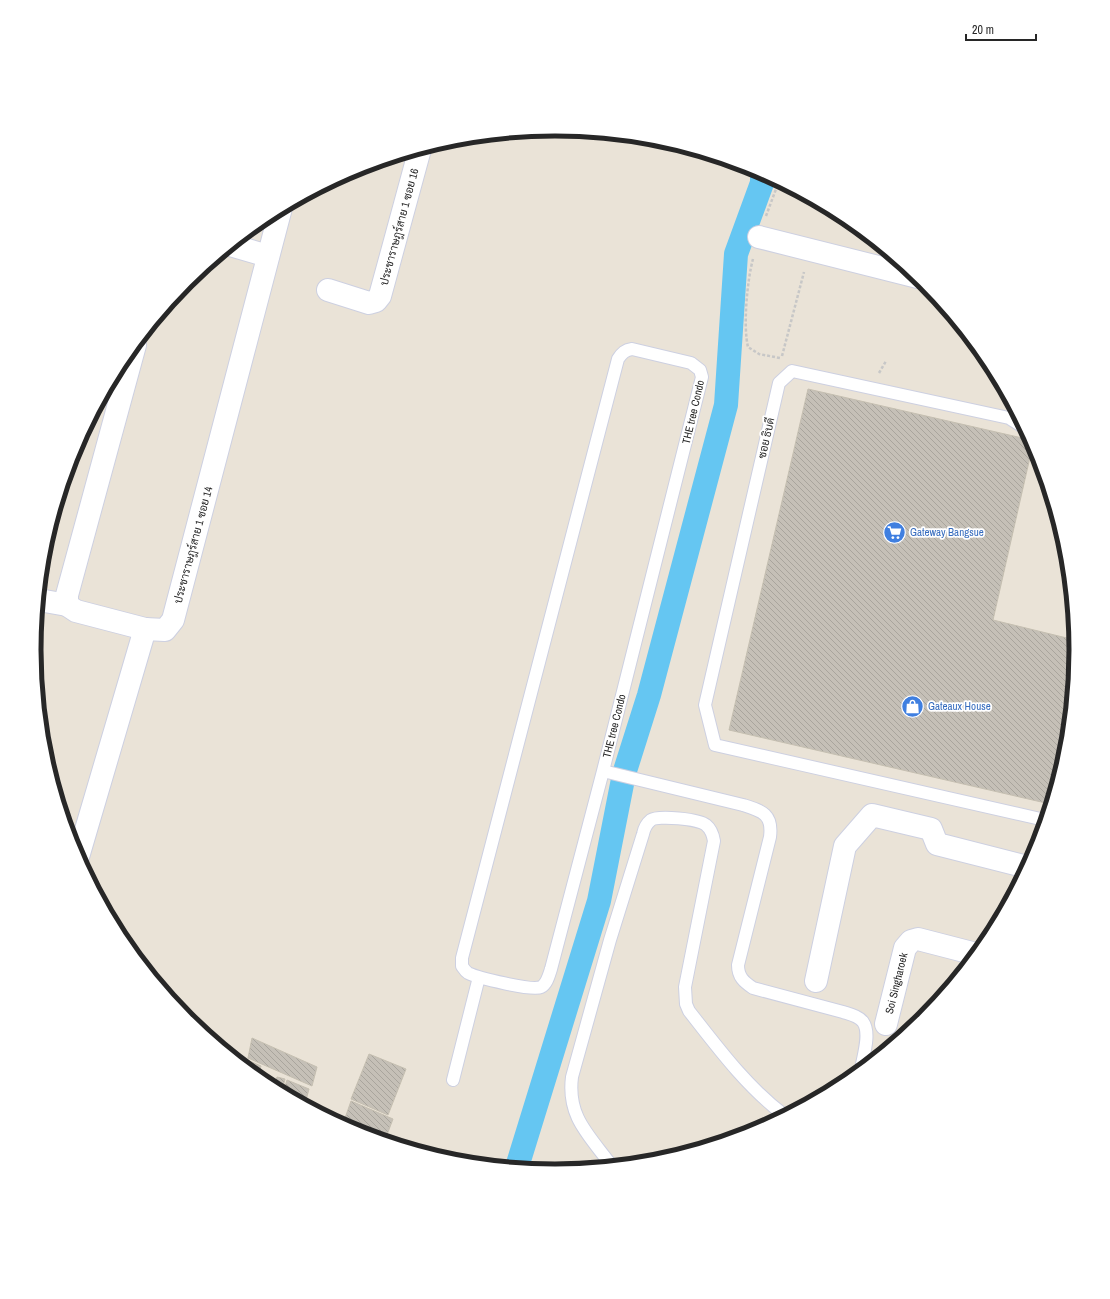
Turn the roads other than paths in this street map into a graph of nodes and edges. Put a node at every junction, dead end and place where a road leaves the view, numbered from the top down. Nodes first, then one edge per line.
1 (419, 154) edge
2 (279, 216) edge
3 (760, 237) road end
4 (235, 247) edge
5 (268, 256) junction
6 (905, 274) edge
7 (328, 290) dead end
8 (129, 362) edge
9 (1016, 423) edge
10 (43, 601) edge
11 (67, 605) junction
12 (145, 629) junction
13 (603, 771) junction
14 (1040, 819) edge
15 (81, 848) edge
16 (1021, 866) edge
17 (970, 952) edge
18 (479, 977) junction
19 (816, 981) dead end
20 (886, 1024) dead end
21 (862, 1061) edge
22 (453, 1080) dead end
23 (779, 1111) edge
24 (608, 1160) edge

1 - 7 street, ประชาราษฎร์สาย 1 ซอย 16
2 - 5 street, ประชาราษฎร์สาย 1 ซอย 14
3 - 6 street
4 - 5 street
5 - 12 street, ประชาราษฎร์สาย 1 ซอย 14
8 - 11 street
9 - 14 lane, ซอย ธิบดี
10 - 11 street
11 - 12 street
12 - 15 street
13 - 18 lane, THE tree Condo
13 - 18 lane, THE tree Condo
13 - 21 lane
16 - 19 street
17 - 20 street, Soi Singharoek
18 - 22 lane
23 - 24 lane

